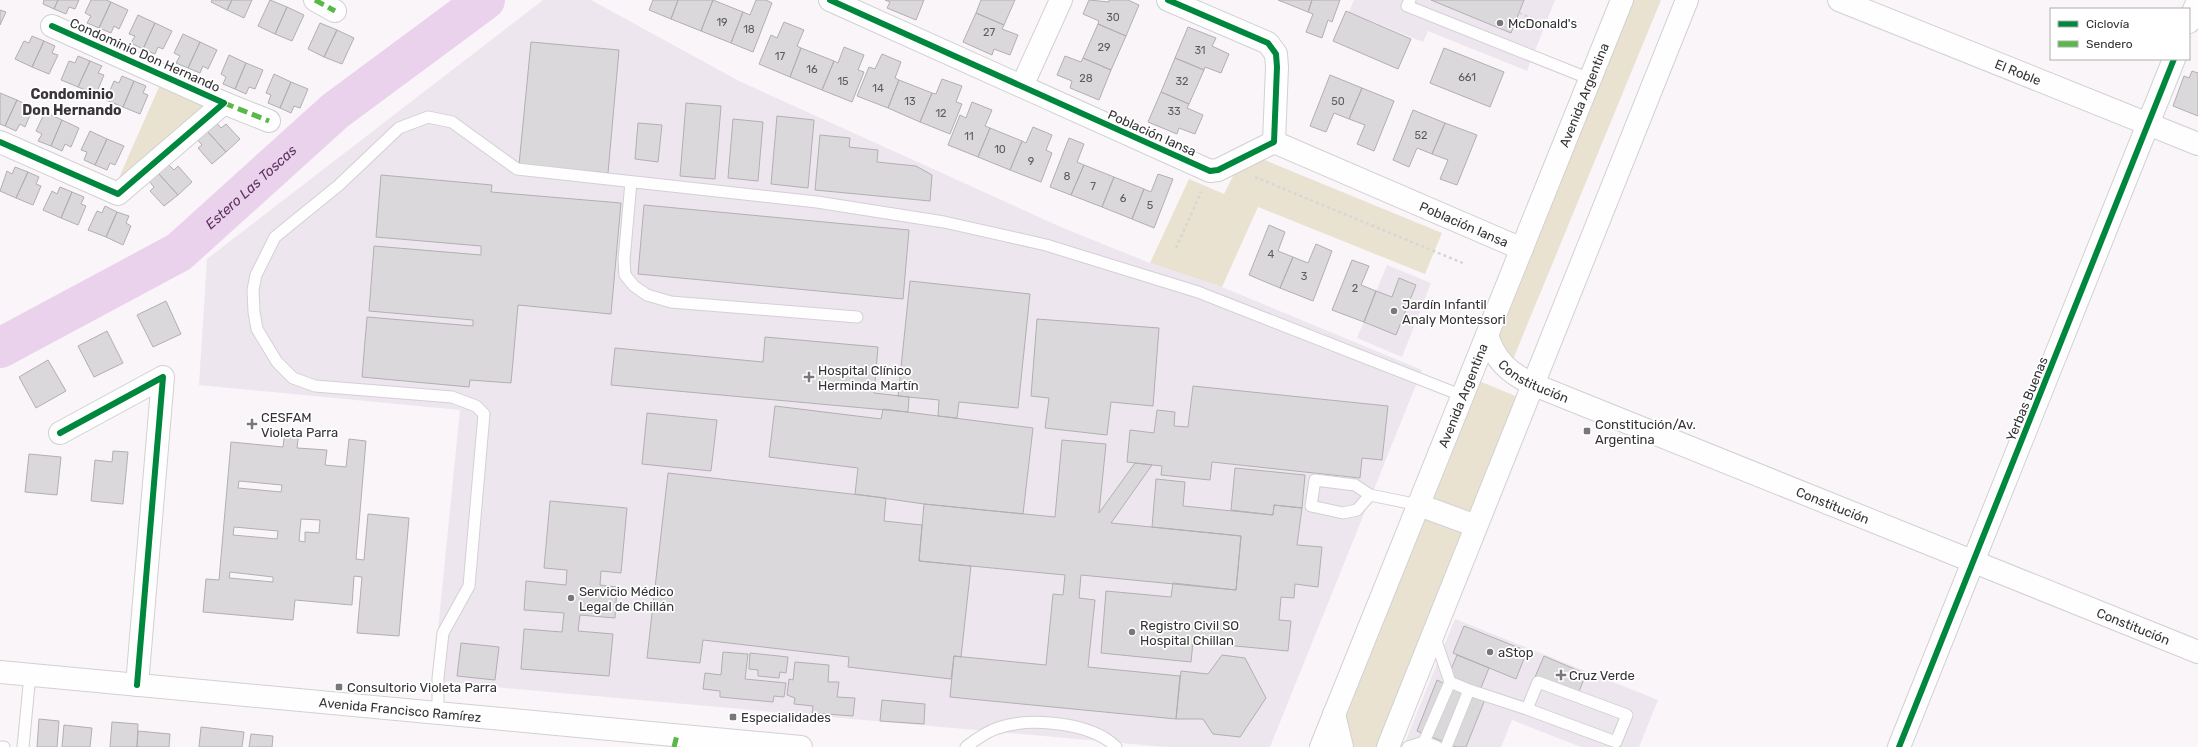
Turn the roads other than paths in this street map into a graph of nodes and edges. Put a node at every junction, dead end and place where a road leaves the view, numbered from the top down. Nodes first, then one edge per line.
1 (315, 0) edge
2 (1061, 0) edge
3 (1168, 0) edge
4 (1410, 0) edge
5 (1687, 0) edge
6 (1839, 0) edge
7 (2198, 0) edge
8 (1618, 1) edge
9 (844, 3) edge
10 (335, 11) dead end
11 (2190, 20) edge
12 (52, 26) dead end
13 (2174, 60) edge
14 (1590, 79) junction
15 (1022, 86) junction
16 (224, 103) junction
17 (269, 121) dead end
18 (2148, 125) junction
19 (0, 142) edge
20 (1274, 142) junction
21 (2198, 144) edge
22 (631, 182) junction
23 (1522, 249) junction
24 (857, 317) dead end
25 (1487, 335) junction
26 (1532, 384) junction
27 (1463, 396) junction
28 (60, 433) dead end
29 (1370, 495) junction
30 (1419, 505) junction
31 (1476, 526) junction
32 (1974, 561) junction
33 (1433, 632) junction
34 (2198, 652) edge
35 (0, 672) edge
36 (30, 675) junction
37 (1450, 682) junction
38 (136, 685) junction
39 (1469, 690) junction
40 (1527, 708) junction
41 (438, 713) junction
42 (1334, 714) junction
43 (675, 741) edge
44 (1424, 742) junction
45 (0, 746) edge
46 (4, 747) edge
47 (23, 747) edge
48 (801, 747) edge
49 (966, 747) edge
50 (1116, 747) edge
51 (1321, 747) edge
52 (1342, 747) edge
53 (1388, 747) edge
54 (1408, 747) edge
55 (1437, 747) edge
56 (1446, 747) edge
57 (1899, 747) edge

1 - 10 main road
2 - 15 main road
3 - 20 main road
4 - 14 lane
5 - 26 main road
6 - 18 main road, El Roble
7 - 11 main road
8 - 14 main road, Avenida Argentina
9 - 15 main road, Población Iansa
12 - 16 main road, Condominio Don Hernando
13 - 18 main road, Yerbas Buenas
14 - 23 main road, Avenida Argentina
15 - 20 main road, Población Iansa
16 - 17 main road
16 - 19 main road, Condominio Don Hernando
18 - 21 main road, El Roble
18 - 32 main road, Yerbas Buenas
20 - 23 main road, Población Iansa
22 - 24 lane
22 - 27 lane
22 - 41 lane
23 - 25 main road, Avenida Argentina
25 - 26 main road, Constitución
25 - 27 main road, Avenida Argentina
26 - 31 main road
26 - 32 main road, Constitución
27 - 30 main road, Avenida Argentina
28 - 38 main road
29 - 29 lane
29 - 30 lane
30 - 31 main road
30 - 42 main road, Avenida Argentina
31 - 33 main road
32 - 34 main road, Constitución
32 - 57 main road, Yerbas Buenas
33 - 37 lane
33 - 53 main road
35 - 36 main road, Avenida Francisco Ramírez
36 - 38 main road, Avenida Francisco Ramírez
36 - 47 lane
37 - 39 lane
37 - 44 lane
38 - 41 main road, Avenida Francisco Ramírez
39 - 40 lane
39 - 56 lane
40 - 40 lane
41 - 43 main road, Avenida Francisco Ramírez
42 - 51 main road, Avenida Argentina
42 - 52 main road
43 - 48 main road, Avenida Francisco Ramírez
44 - 54 lane
44 - 55 lane
45 - 46 lane
49 - 50 lane

